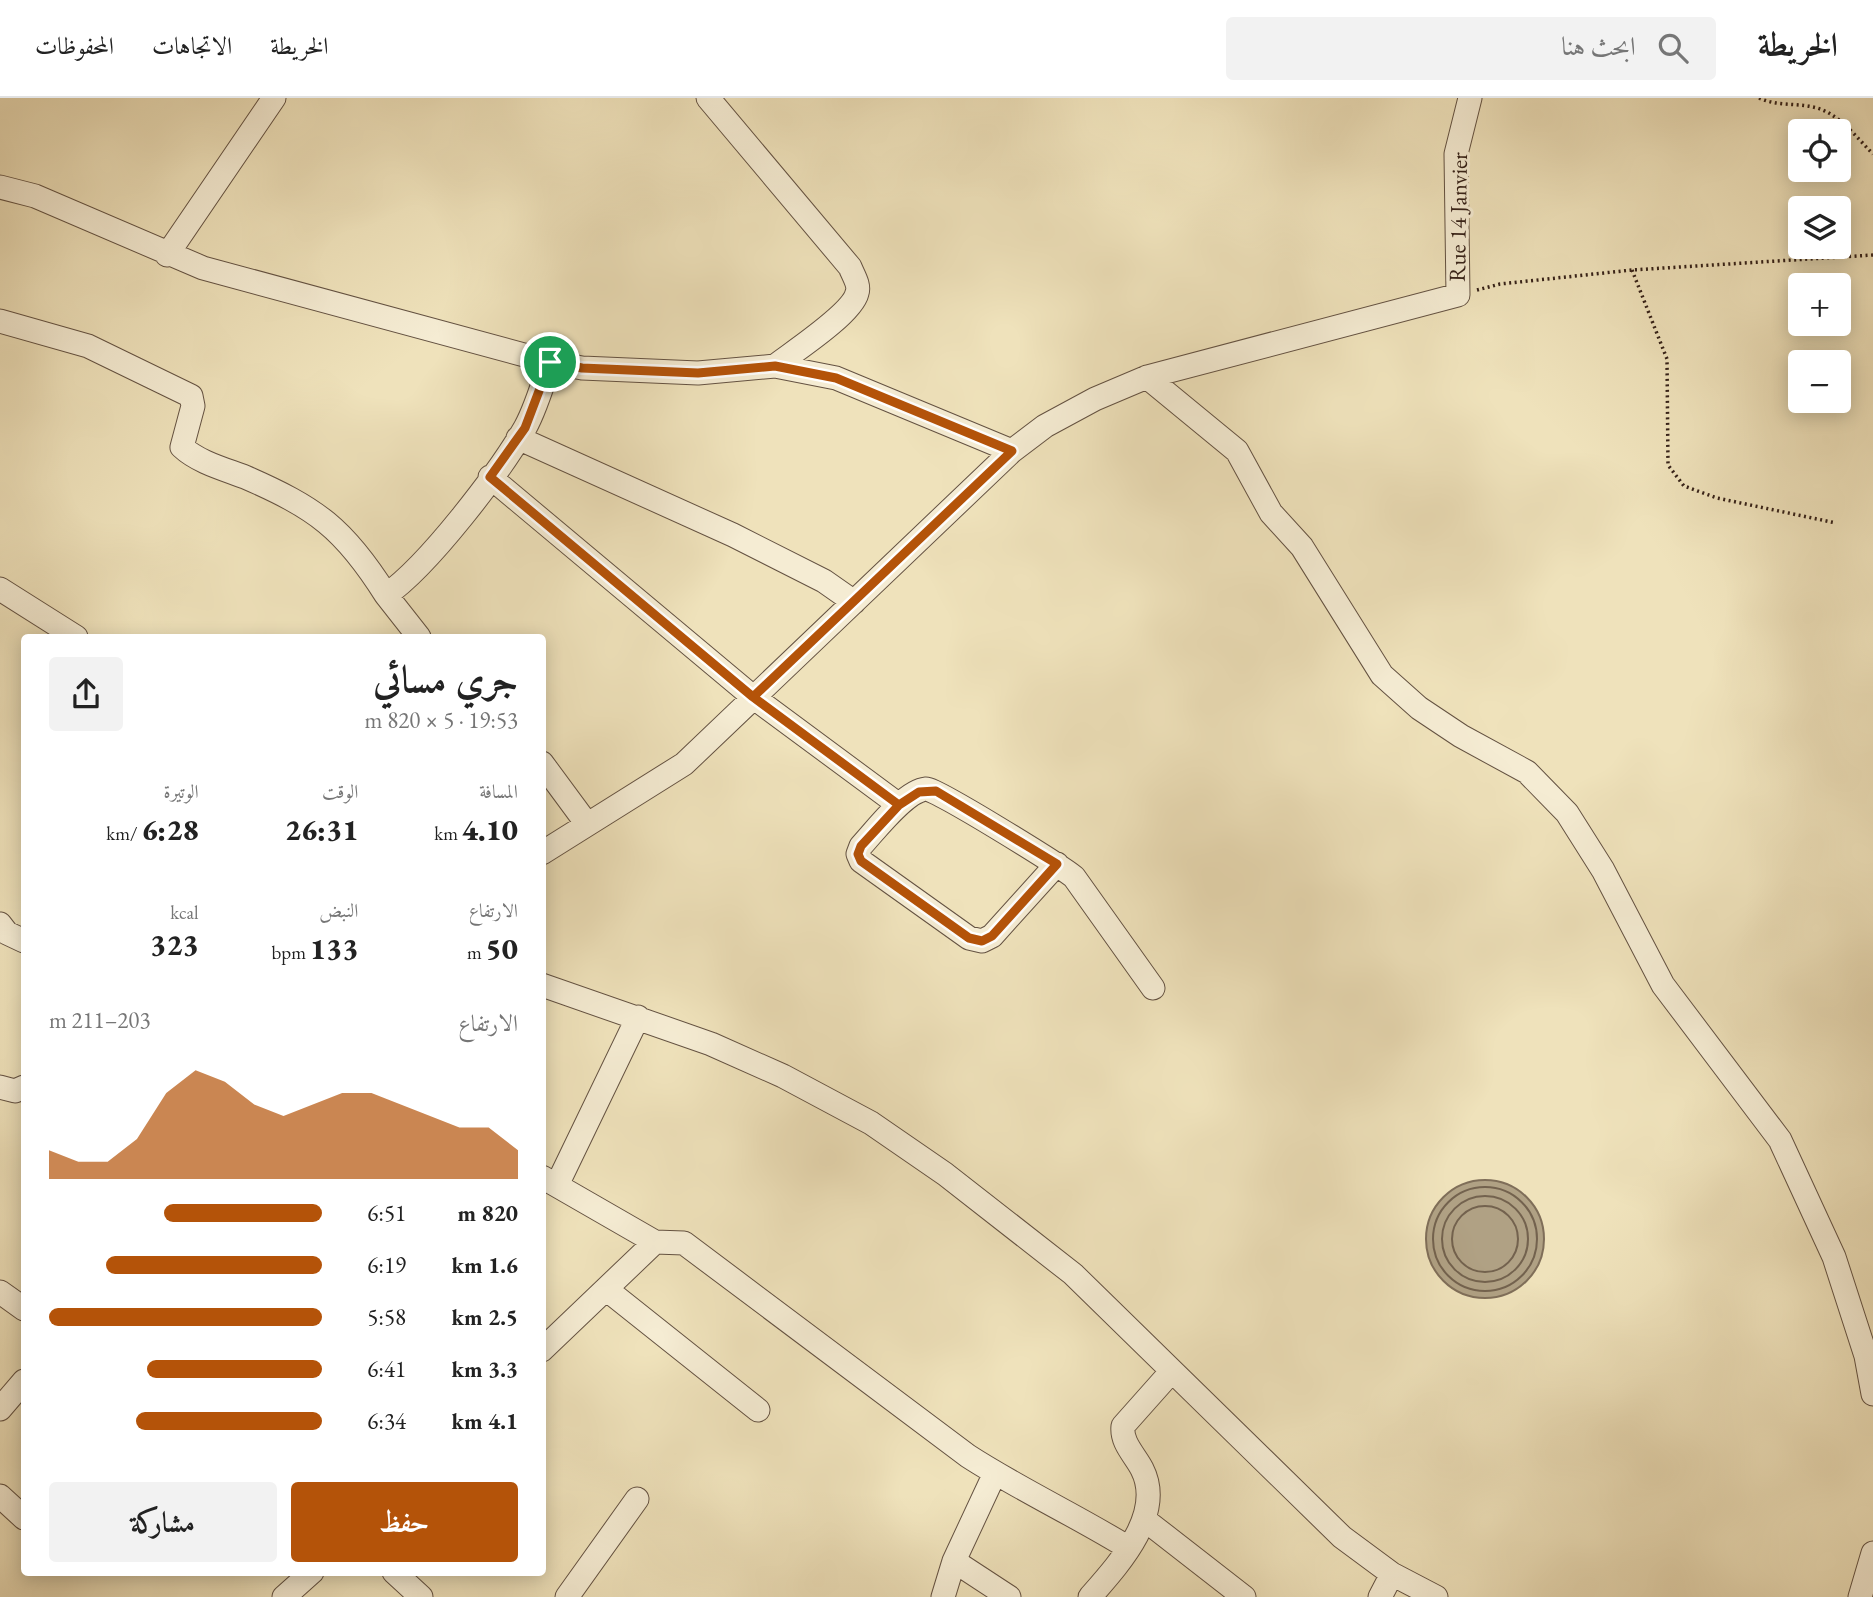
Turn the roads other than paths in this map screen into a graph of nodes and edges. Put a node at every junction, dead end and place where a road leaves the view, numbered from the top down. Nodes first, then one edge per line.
1 (274, 98) edge
2 (708, 98) edge
3 (1470, 98) edge
4 (0, 187) edge
5 (167, 255) junction
6 (0, 321) edge
7 (550, 362) junction
8 (775, 366) junction
9 (1147, 377) junction
10 (519, 438) junction
11 (1012, 451) junction
12 (490, 477) junction
13 (0, 589) edge
14 (386, 595) junction
15 (854, 602) junction
16 (71, 634) edge
17 (417, 634) edge
18 (753, 697) junction
19 (546, 768) edge
20 (899, 805) junction
21 (587, 824) junction
22 (546, 850) edge
23 (1057, 864) junction
24 (0, 924) edge
25 (21, 940) edge
26 (546, 986) edge
27 (1153, 988) dead end
28 (638, 1017) junction
29 (0, 1087) edge
30 (21, 1088) edge
31 (550, 1181) edge
32 (655, 1241) junction
33 (606, 1289) junction
34 (0, 1292) edge
35 (21, 1307) edge
36 (546, 1346) edge
37 (1171, 1372) junction
38 (21, 1384) edge
39 (1873, 1394) edge
40 (0, 1409) edge
41 (758, 1410) dead end
42 (995, 1474) junction
43 (0, 1496) edge
44 (637, 1499) dead end
45 (21, 1515) edge
46 (1145, 1520) junction
47 (1127, 1547) junction
48 (1873, 1553) edge
49 (954, 1561) junction
50 (1392, 1574) junction
51 (308, 1576) edge
52 (398, 1576) edge
53 (1101, 1593) edge
54 (284, 1597) edge
55 (421, 1597) edge
56 (567, 1597) edge
57 (943, 1597) edge
58 (1009, 1597) edge
59 (1244, 1597) edge
60 (1380, 1597) edge
61 (1436, 1597) edge
62 (1860, 1597) edge

1 - 5 street
2 - 8 street
3 - 9 street, Rue 14 Janvier
4 - 5 street
5 - 7 street
6 - 14 street
7 - 8 street
7 - 10 street
8 - 11 street
9 - 11 street
9 - 39 street
10 - 12 street
10 - 15 street
11 - 15 street
12 - 14 street
12 - 18 street
13 - 16 street
14 - 17 street
15 - 18 street
18 - 20 street
18 - 21 street
19 - 21 street
20 - 23 street
20 - 23 street
21 - 22 street
23 - 27 street
24 - 25 street
26 - 28 street
28 - 31 street
28 - 37 street
29 - 30 street
31 - 32 street
32 - 33 street
32 - 42 street
33 - 36 street
33 - 41 street
34 - 35 street
37 - 46 street
37 - 50 street
38 - 40 street
42 - 47 street
42 - 49 street
43 - 45 street
44 - 56 street
46 - 47 street
46 - 59 street
47 - 53 street
48 - 62 street
49 - 57 street
49 - 58 street
50 - 60 street
50 - 61 street
51 - 54 street
52 - 55 street

